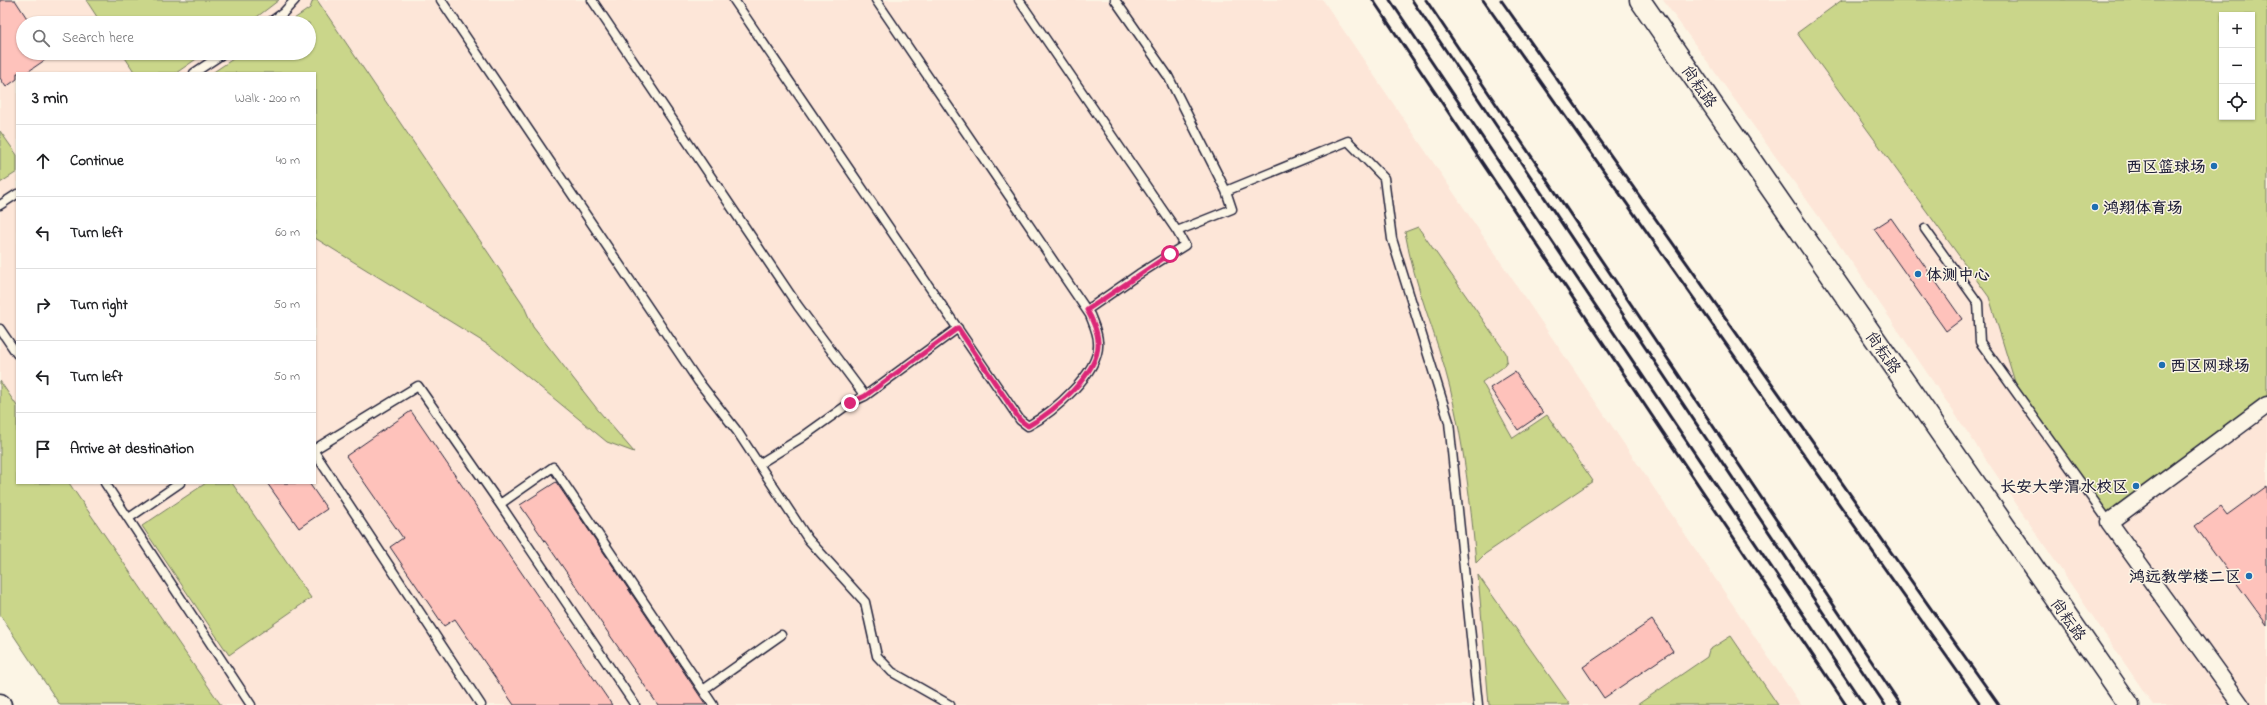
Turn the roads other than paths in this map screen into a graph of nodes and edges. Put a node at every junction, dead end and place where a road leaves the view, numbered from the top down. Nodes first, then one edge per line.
1 (295, 0) edge
2 (441, 0) edge
3 (592, 0) edge
4 (734, 0) edge
5 (876, 0) edge
6 (1020, 0) edge
7 (1115, 0) edge
8 (1640, 0) edge
9 (280, 16) edge
10 (214, 60) edge
11 (196, 72) edge
12 (1226, 191) junction
13 (16, 195) edge
14 (0, 205) edge
15 (1925, 229) dead end
16 (1177, 231) junction
17 (1087, 310) junction
18 (958, 328) junction
19 (0, 329) edge
20 (16, 353) edge
21 (865, 396) junction
22 (2267, 404) edge
23 (316, 448) edge
24 (316, 455) edge
25 (759, 464) junction
26 (106, 484) edge
27 (179, 484) edge
28 (500, 504) junction
29 (129, 518) junction
30 (2109, 522) junction
31 (781, 635) dead end
32 (703, 690) junction
33 (251, 705) edge
34 (481, 705) edge
35 (635, 705) edge
36 (713, 705) edge
37 (950, 705) edge
38 (1478, 705) edge
39 (2129, 705) edge
40 (2241, 705) edge

1 - 9 lane
2 - 25 lane
3 - 21 lane
4 - 18 lane
5 - 17 lane
6 - 16 lane
7 - 12 lane
8 - 39 street, 尚耘路
10 - 11 lane
12 - 16 lane
12 - 38 lane
13 - 14 lane
15 - 30 lane
16 - 17 lane
17 - 18 lane
18 - 21 lane
19 - 20 lane
21 - 25 lane
22 - 30 street
23 - 28 lane
24 - 34 lane
25 - 37 lane
26 - 29 lane
27 - 29 lane
28 - 32 lane
28 - 35 lane
29 - 33 lane
30 - 40 street
31 - 32 lane
32 - 36 lane

